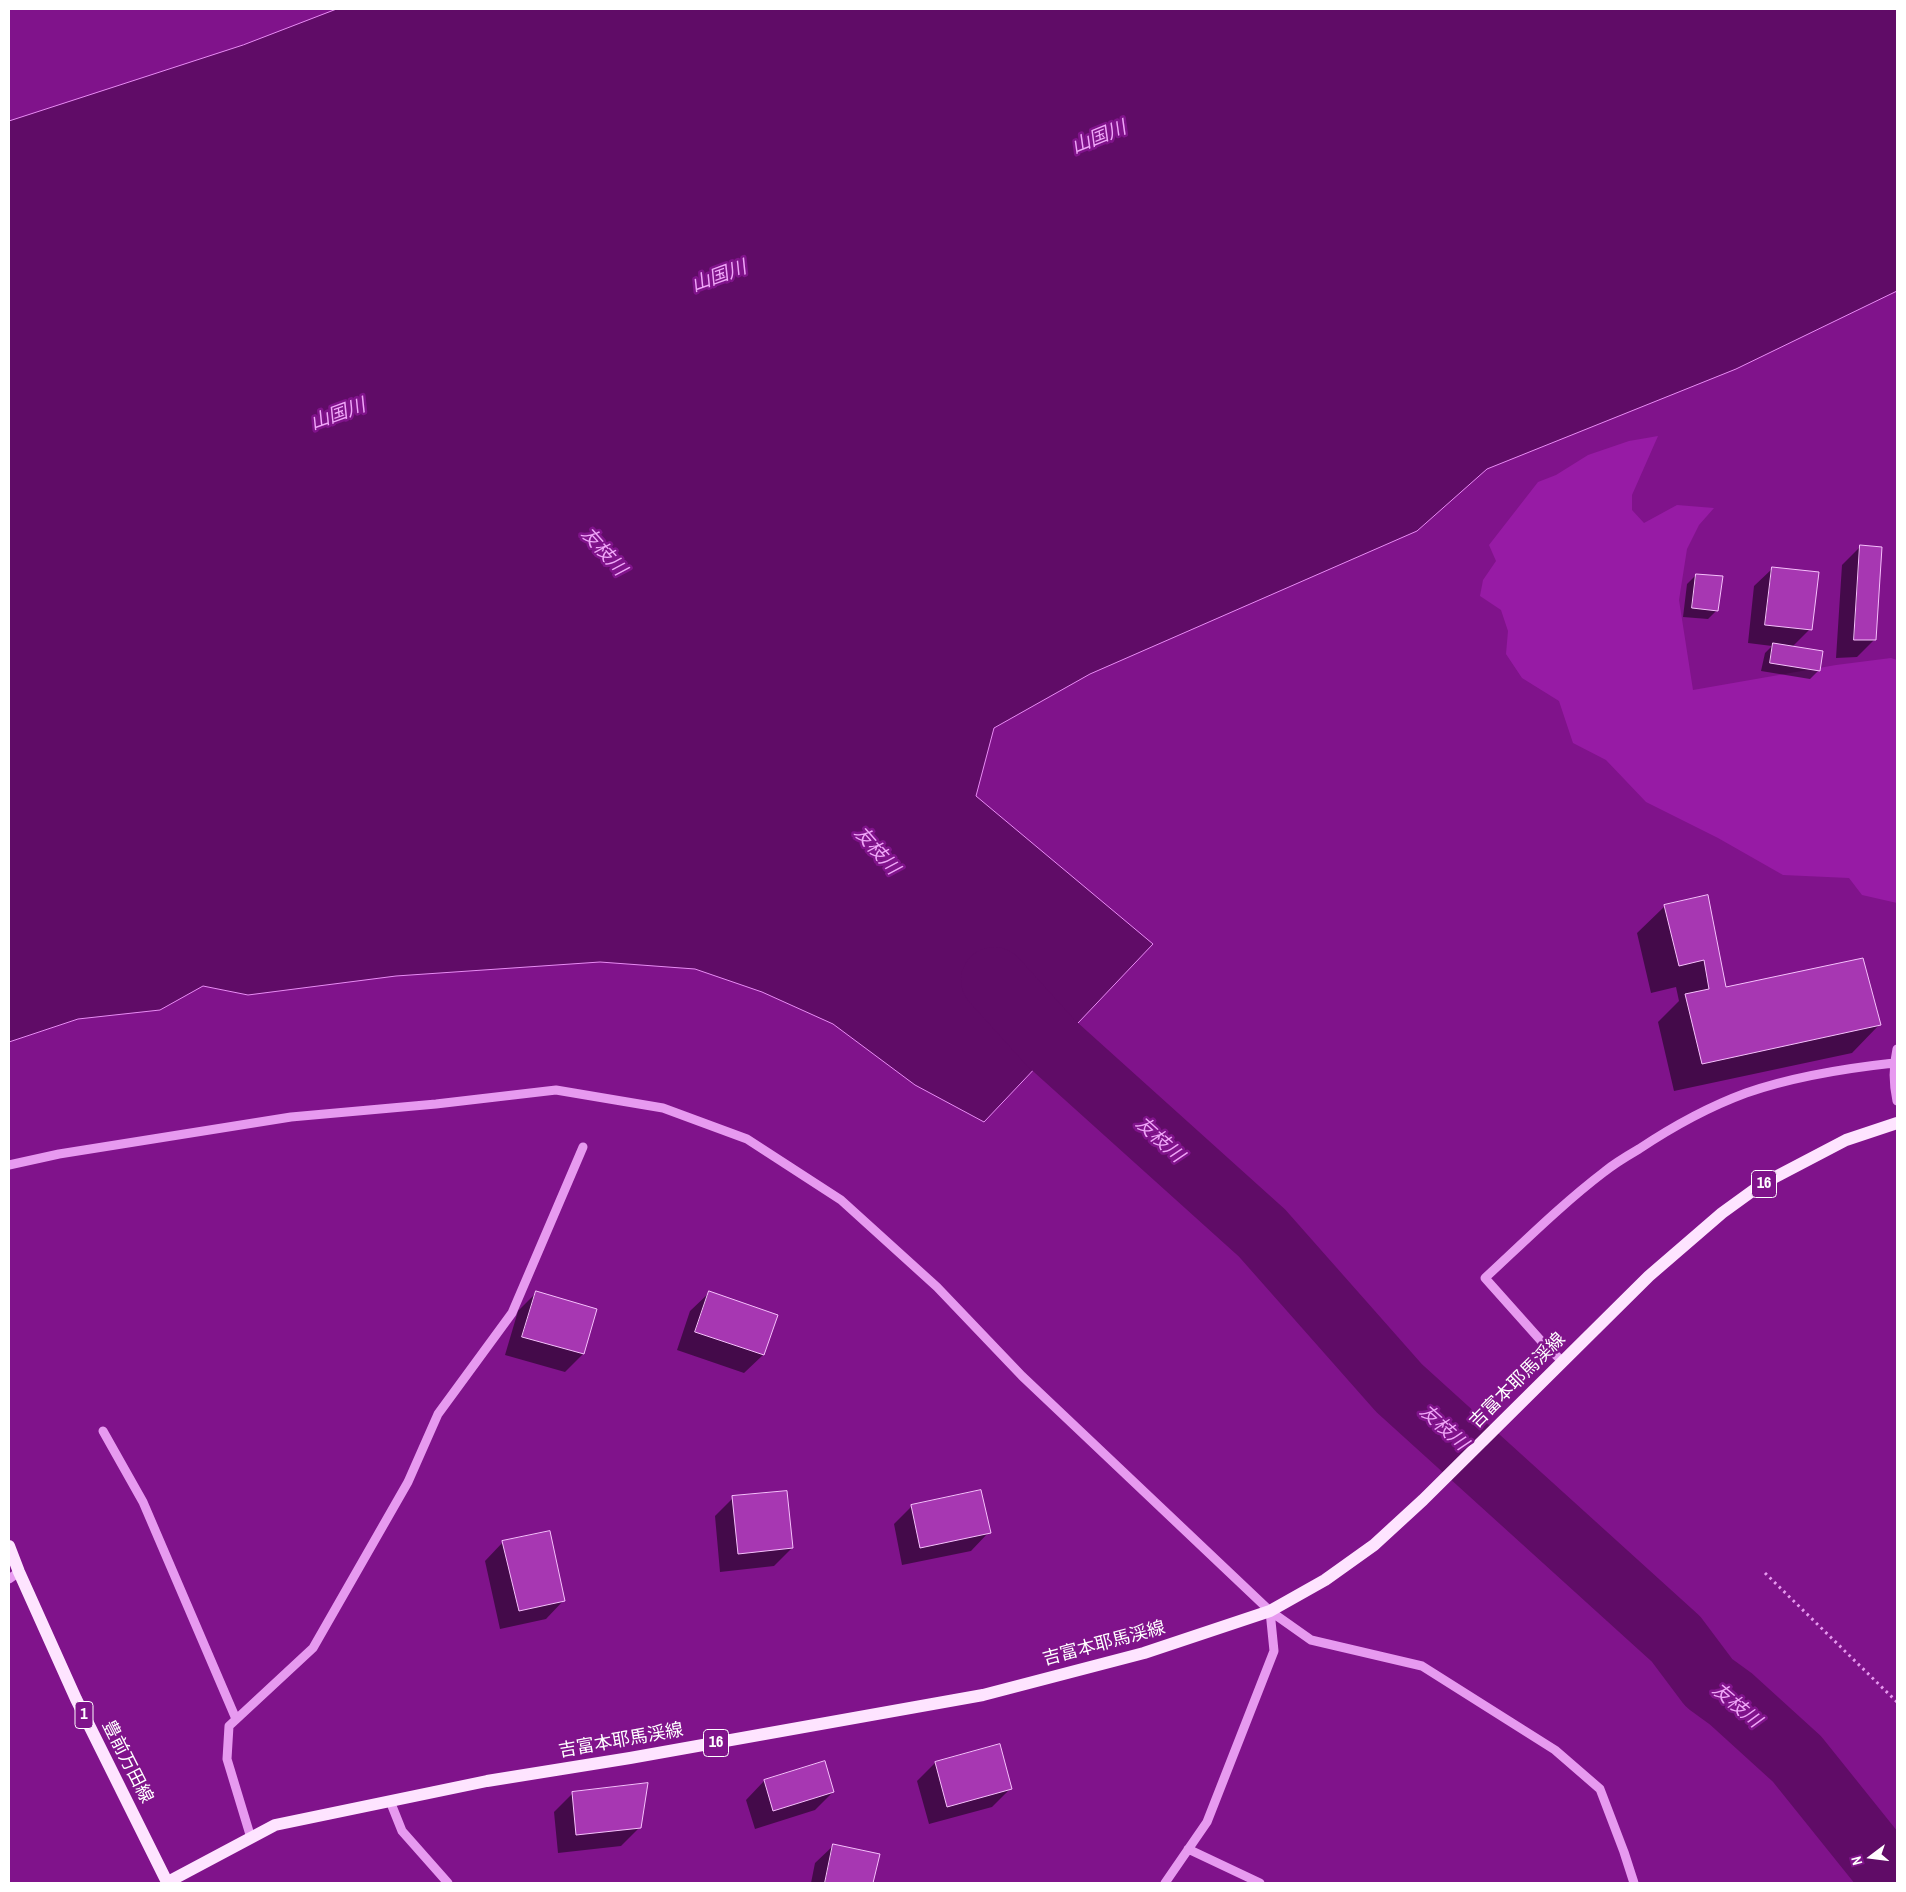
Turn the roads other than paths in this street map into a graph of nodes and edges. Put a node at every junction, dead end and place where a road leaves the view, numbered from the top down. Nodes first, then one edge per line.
1 (1897, 1049) edge
2 (1894, 1063) junction
3 (1897, 1101) edge
4 (1897, 1123) edge
5 (583, 1147) dead end
6 (9, 1164) edge
7 (1562, 1361) junction
8 (102, 1431) dead end
9 (9, 1546) edge
10 (14, 1576) edge
11 (1270, 1611) junction
12 (236, 1719) junction
13 (390, 1801) junction
14 (251, 1838) junction
15 (1188, 1849) junction
16 (167, 1882) edge
17 (448, 1883) edge
18 (1165, 1883) edge
19 (1260, 1883) edge
20 (1634, 1883) edge

1 - 2 street
2 - 3 street
2 - 7 street
4 - 7 main road, 吉富本耶馬渓線 / 16
5 - 12 street
6 - 11 street
7 - 11 main road, 吉富本耶馬渓線 / 16
8 - 12 street
9 - 10 main road, 豊前万田線 / 1
10 - 16 main road, 豊前万田線 / 1
11 - 13 main road, 吉富本耶馬渓線 / 16
11 - 15 street
11 - 20 street
12 - 14 street
13 - 14 main road, 吉富本耶馬渓線 / 16
13 - 17 street
14 - 16 main road, 吉富本耶馬渓線 / 16
15 - 18 street
15 - 19 street

